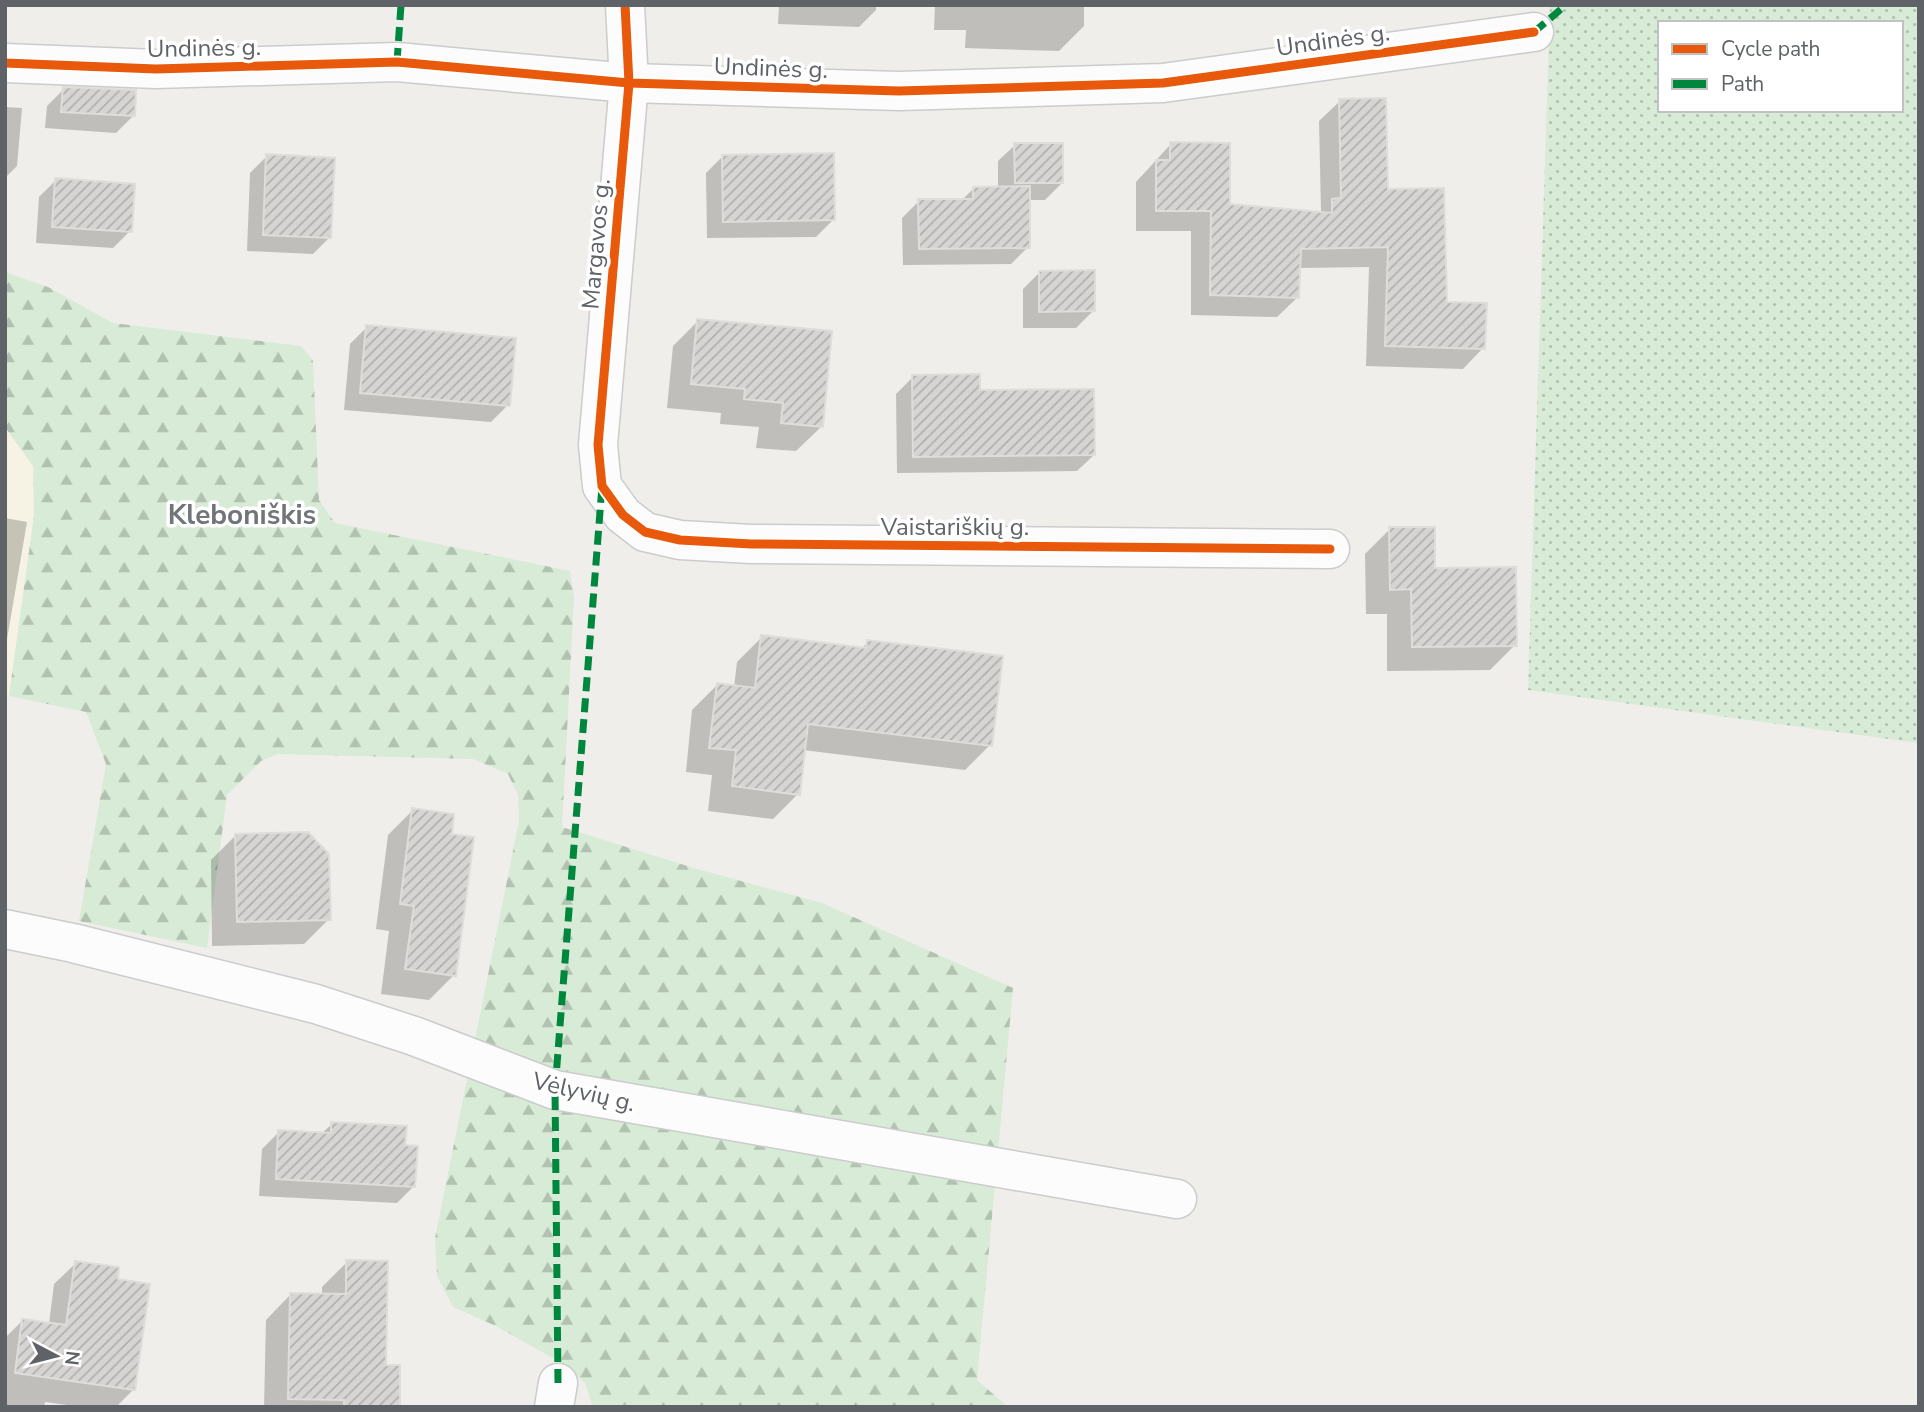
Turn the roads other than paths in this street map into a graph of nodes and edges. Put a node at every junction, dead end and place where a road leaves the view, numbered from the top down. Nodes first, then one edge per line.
1 (625, 5) edge
2 (1534, 32) dead end
3 (5, 63) edge
4 (629, 83) junction
5 (602, 486) joint
6 (1330, 549) dead end
7 (5, 929) edge
8 (1177, 1199) dead end

1 - 4 street, Margavos g.
2 - 4 street, Undinės g.
3 - 4 street, Undinės g.
4 - 5 street, Margavos g.
5 - 6 street, Vaistariškių g.
7 - 8 street, Vėlyvių g.

